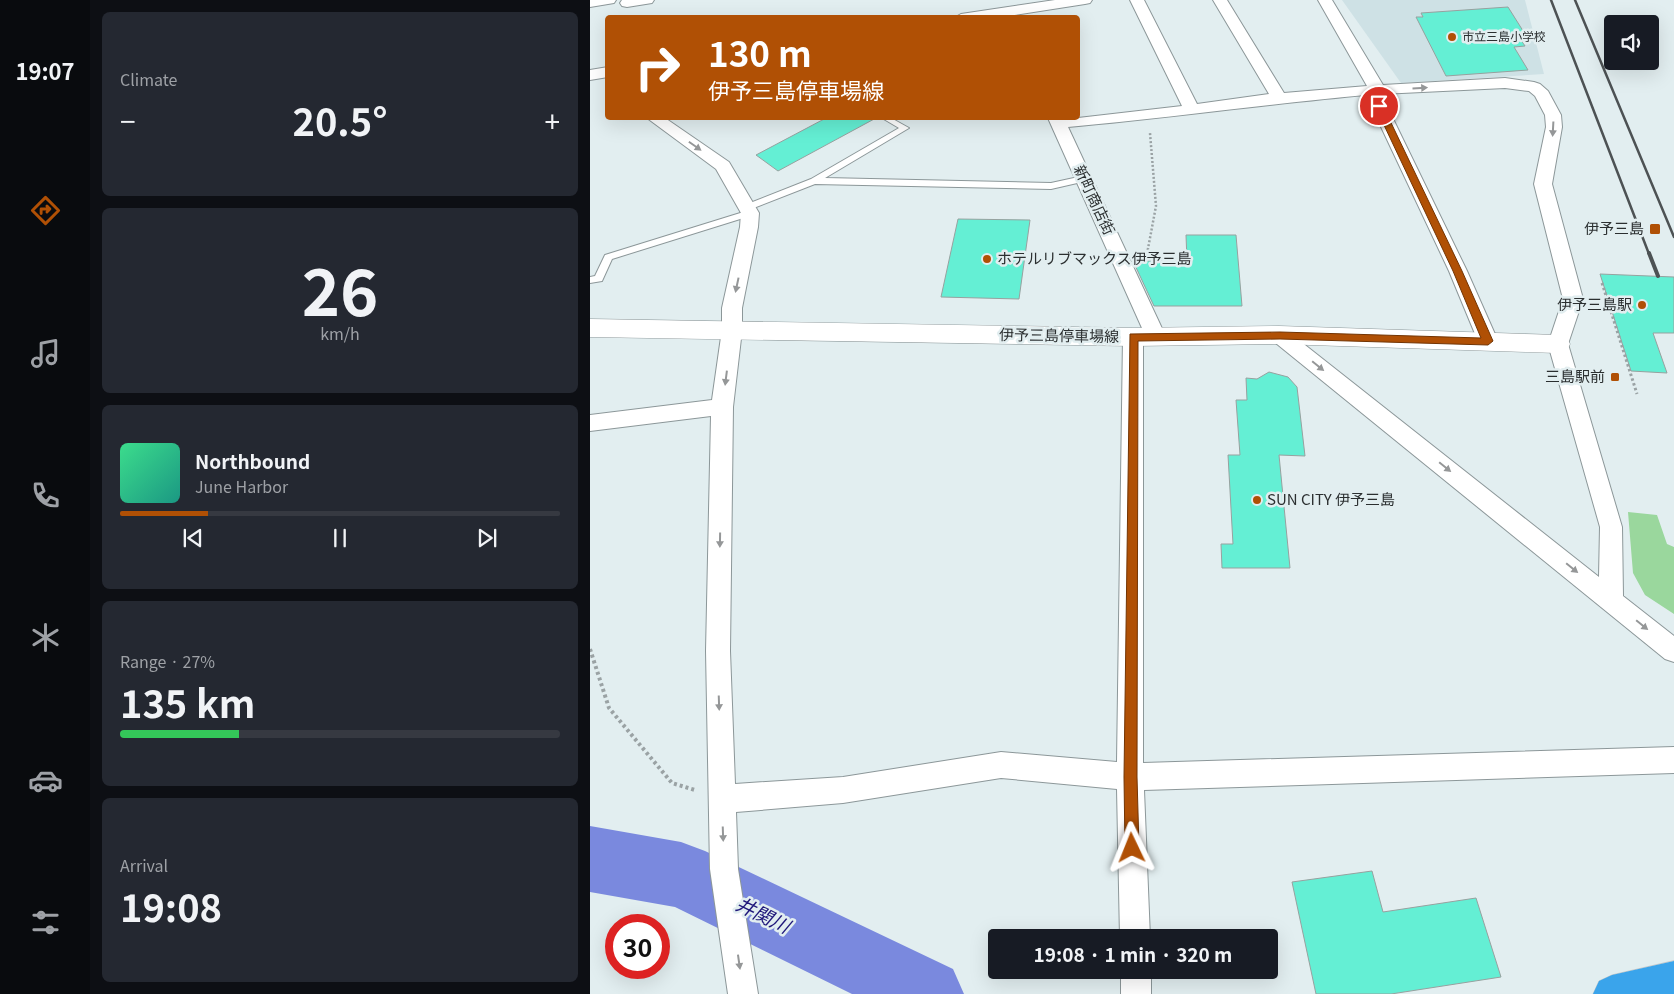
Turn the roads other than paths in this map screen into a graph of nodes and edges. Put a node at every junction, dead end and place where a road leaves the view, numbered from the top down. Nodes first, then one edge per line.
1 (609, 0) edge
2 (647, 0) edge
3 (1085, 0) edge
4 (1137, 0) edge
5 (1220, 0) edge
6 (1325, 0) edge
7 (590, 3) edge
8 (628, 7) edge
9 (1007, 10) edge
10 (979, 15) edge
11 (605, 72) edge
12 (590, 75) edge
13 (1374, 90) junction
14 (1278, 98) junction
15 (1192, 109) junction
16 (1080, 119) edge
17 (659, 120) edge
18 (890, 120) edge
19 (1057, 120) edge
20 (1083, 179) junction
21 (814, 181) junction
22 (749, 210) junction
23 (590, 280) edge
24 (590, 328) edge
25 (732, 330) junction
26 (1280, 336) junction
27 (1144, 337) junction
28 (1488, 341) junction
29 (1558, 344) junction
30 (722, 407) junction
31 (590, 423) edge
32 (1611, 600) junction
33 (1674, 651) edge
34 (1674, 760) edge
35 (1130, 777) junction
36 (722, 799) junction
37 (1135, 929) edge
38 (1136, 979) edge
39 (1674, 980) edge
40 (743, 994) edge
41 (1136, 994) edge
42 (1612, 994) edge

1 - 7 street
2 - 8 street
3 - 9 street
4 - 15 street
5 - 14 street
6 - 13 street
9 - 10 street
11 - 12 street
13 - 14 street
13 - 28 street
13 -> 29 street
14 - 15 street
15 - 16 street
17 -> 22 street
18 - 21 lane
19 - 20 street, 新町商店街
20 - 21 lane
20 - 27 street, 新町商店街
21 - 22 lane
22 - 23 lane
22 -> 25 street
24 - 25 main road, 伊予三島停車場線
25 - 27 main road, 伊予三島停車場線
25 -> 30 street
26 - 27 main road, 伊予三島停車場線
26 - 28 main road, 伊予三島停車場線
26 -> 32 street
27 - 35 street
28 - 29 main road, 伊予三島停車場線
29 - 32 street
30 - 31 street
30 -> 36 street
32 -> 33 street
34 - 35 street
35 - 36 street
35 - 37 street
36 -> 40 street
38 - 41 street
39 - 42 highway

